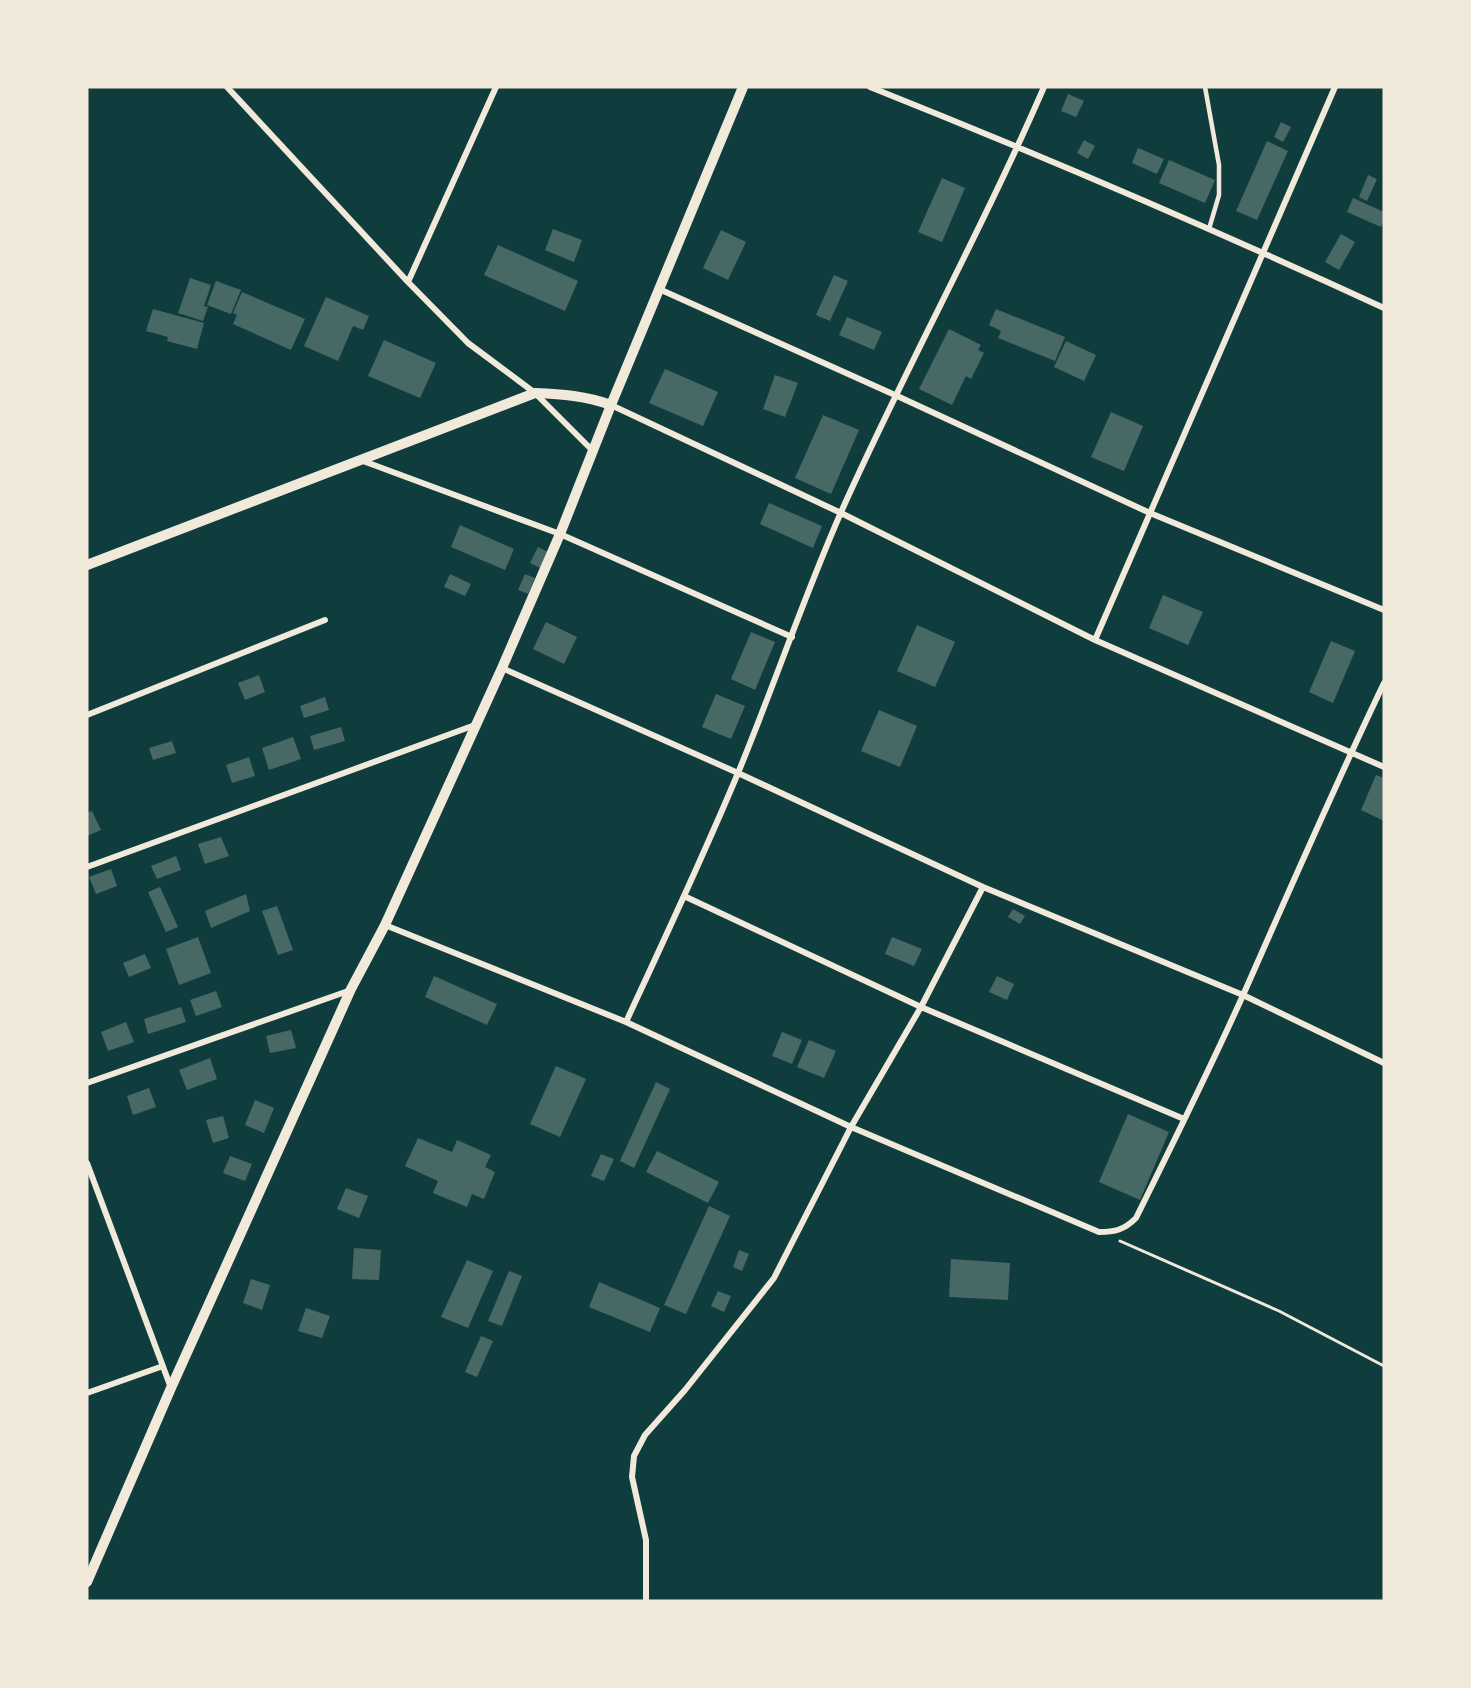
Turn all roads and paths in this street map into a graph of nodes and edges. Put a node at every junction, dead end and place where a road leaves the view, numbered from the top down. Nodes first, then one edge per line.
1 (227, 87) edge
2 (496, 87) edge
3 (743, 87) edge
4 (870, 87) edge
5 (1044, 87) edge
6 (1205, 87) edge
7 (1335, 87) edge
8 (1018, 146) junction
9 (1209, 229) junction
10 (1263, 252) junction
11 (408, 282) junction
12 (659, 289) junction
13 (1384, 308) edge
14 (535, 393) junction
15 (895, 395) junction
16 (611, 405) junction
17 (593, 451) junction
18 (363, 460) junction
19 (841, 513) junction
20 (1150, 513) junction
21 (560, 534) junction
22 (87, 564) edge
23 (1384, 610) edge
24 (325, 620) dead end
25 (792, 637) junction
26 (1095, 640) junction
27 (502, 668) junction
28 (1384, 683) edge
29 (87, 715) edge
30 (475, 725) junction
31 (1350, 752) junction
32 (1384, 767) edge
33 (738, 772) junction
34 (87, 867) edge
35 (983, 887) junction
36 (684, 896) junction
37 (385, 925) junction
38 (351, 989) junction
39 (1243, 995) junction
40 (921, 1007) junction
41 (626, 1022) junction
42 (1384, 1062) edge
43 (87, 1083) edge
44 (1184, 1119) junction
45 (851, 1127) junction
46 (87, 1163) edge
47 (1099, 1232) junction
48 (163, 1366) junction
49 (1384, 1366) edge
50 (171, 1388) junction
51 (87, 1393) edge
52 (87, 1582) edge
53 (646, 1601) edge

1 - 11 street
2 - 11 street
3 - 12 street
4 - 8 street
5 - 8 street
6 - 9 lane
7 - 10 street
8 - 9 street
8 - 15 street
9 - 10 street
10 - 13 street
10 - 20 street
11 - 14 street
12 - 15 street
12 - 16 street
14 - 16 street
14 - 17 street
14 - 18 street
15 - 19 street
15 - 20 street
16 - 17 street
16 - 19 street
17 - 21 street
18 - 21 street
18 - 22 street
19 - 25 street
19 - 26 street
20 - 23 street
20 - 26 street
21 - 25 street
21 - 27 street
24 - 29 street
25 - 33 street
26 - 31 street
27 - 30 street
27 - 33 street
28 - 31 street
30 - 34 street
30 - 37 street
31 - 32 street
31 - 39 street
33 - 35 street
33 - 36 street
35 - 39 street
35 - 40 street
36 - 40 street
36 - 41 street
37 - 38 street
37 - 41 street
38 - 43 street
38 - 50 street
39 - 42 street
39 - 44 street
40 - 44 street
40 - 45 street
41 - 45 street
44 - 47 street
45 - 47 street
45 - 53 street
46 - 48 street
47 - 49 path
48 - 50 street
48 - 51 street
50 - 52 street

